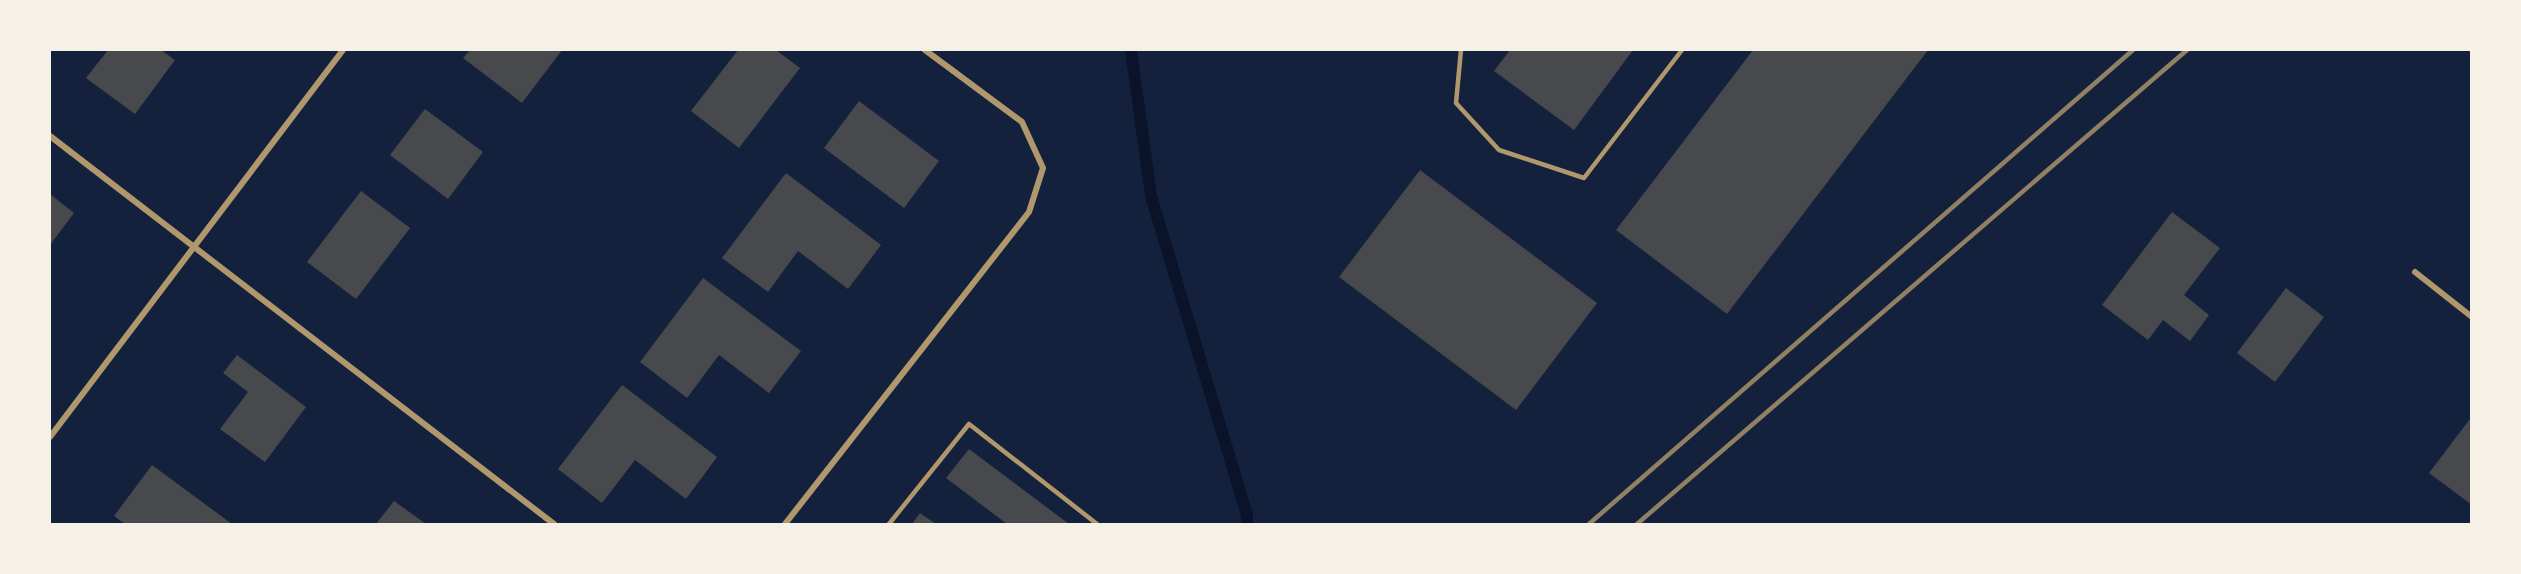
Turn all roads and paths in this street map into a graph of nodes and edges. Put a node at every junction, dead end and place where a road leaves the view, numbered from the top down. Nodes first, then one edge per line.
1 (343, 50) edge
2 (925, 50) edge
3 (1461, 50) edge
4 (1682, 50) edge
5 (50, 136) edge
6 (194, 245) junction
7 (2415, 272) dead end
8 (2472, 317) edge
9 (50, 436) edge
10 (554, 525) edge
11 (784, 525) edge
12 (889, 525) edge
13 (1097, 525) edge

1 - 6 street
2 - 11 street
3 - 4 lane
5 - 6 street
6 - 9 street
6 - 10 street
7 - 8 street
12 - 13 lane

